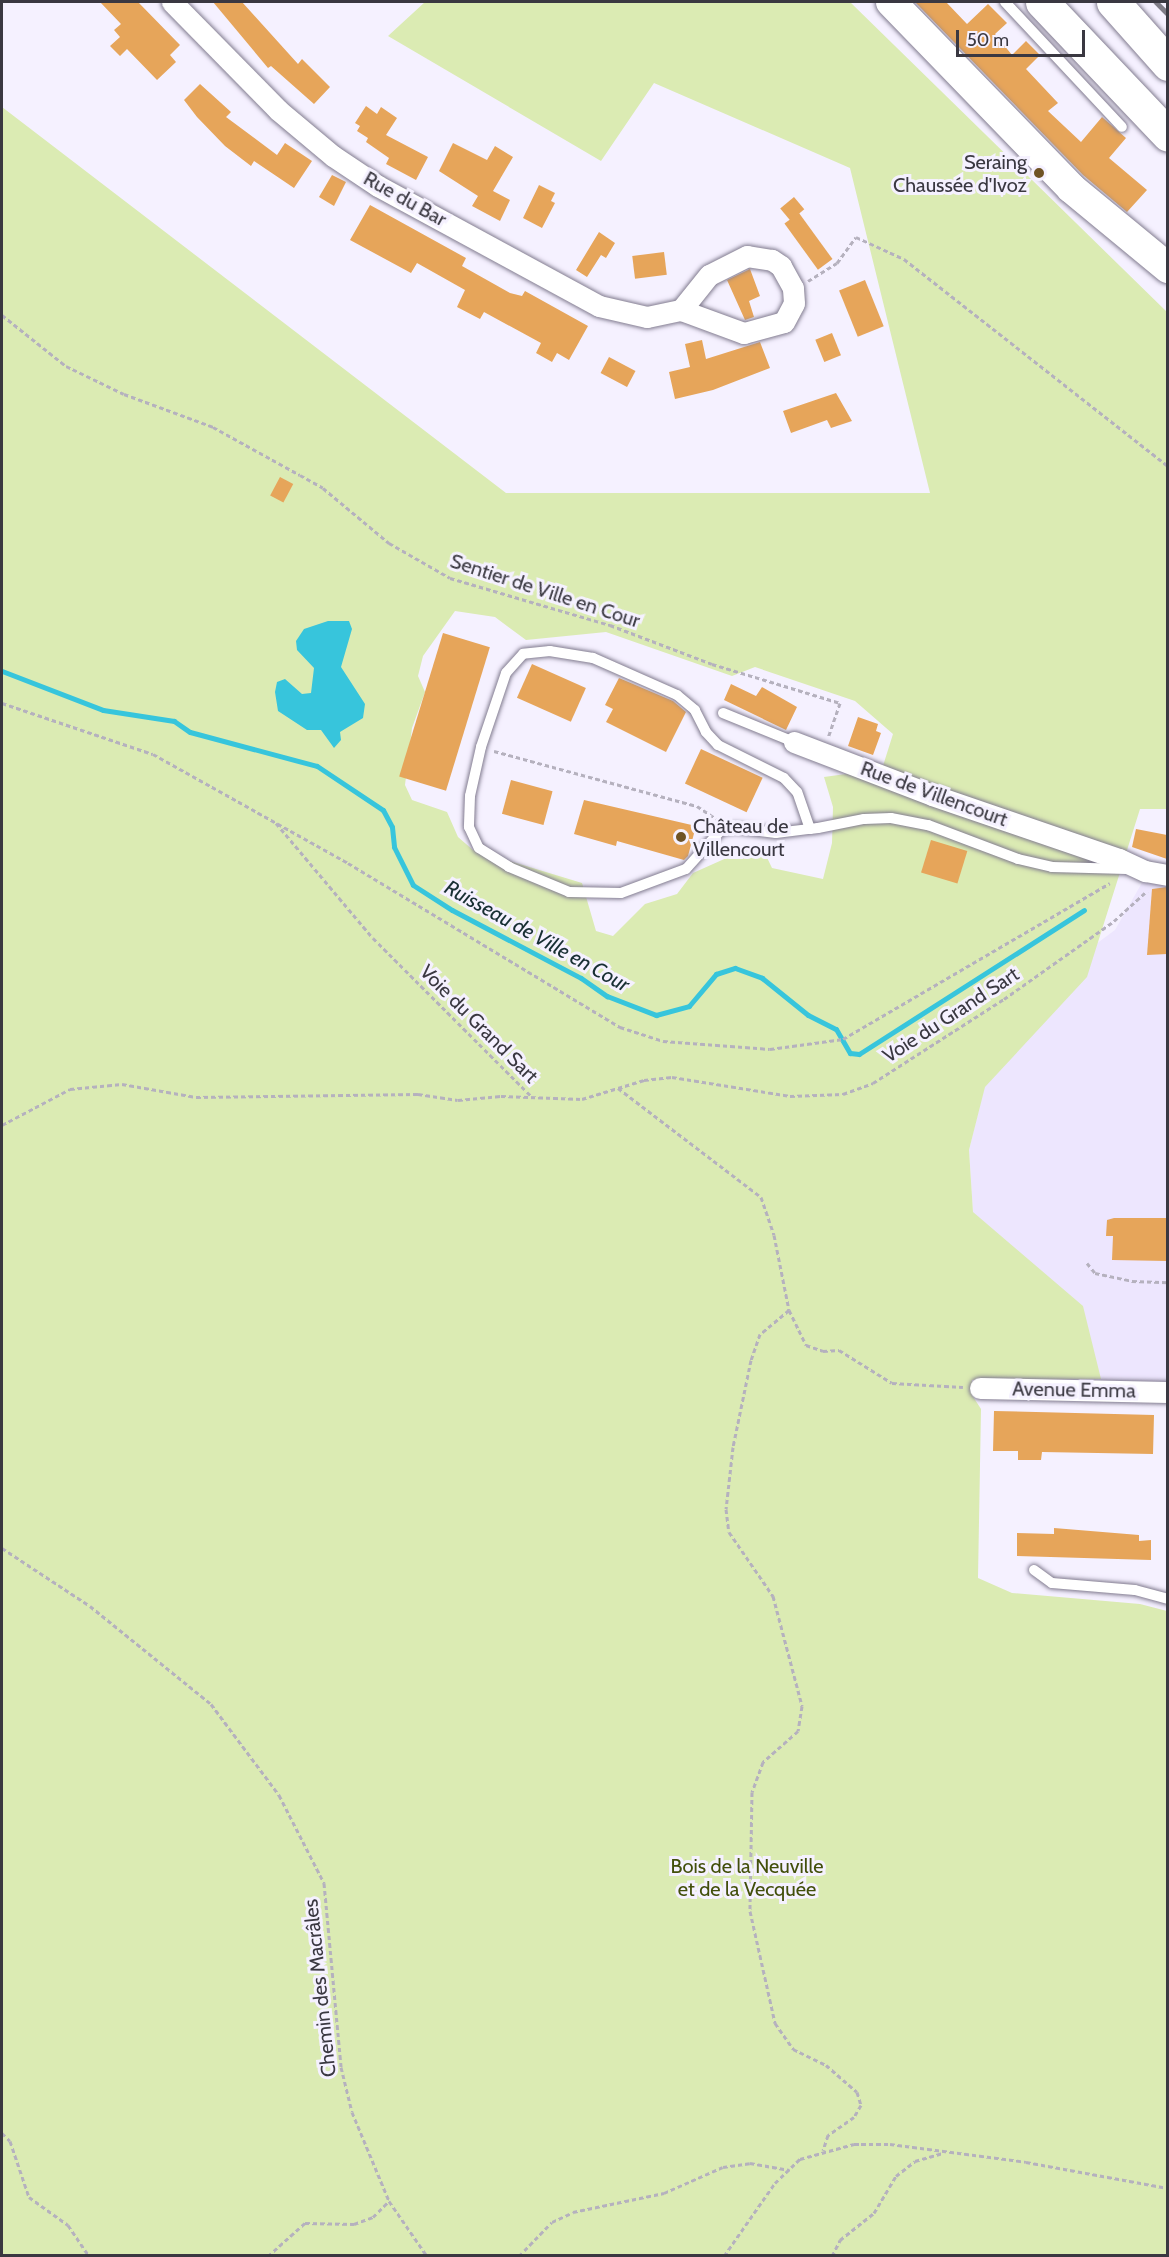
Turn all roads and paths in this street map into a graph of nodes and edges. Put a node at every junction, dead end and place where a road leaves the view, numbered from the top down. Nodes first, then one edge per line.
1 (172, 2) edge
2 (891, 2) edge
3 (1042, 2) edge
4 (1064, 2) edge
5 (1113, 2) edge
6 (1003, 3) edge
7 (1167, 64) edge
8 (1141, 107) edge
9 (1167, 135) edge
10 (1167, 268) edge
11 (793, 288) junction
12 (681, 310) junction
13 (2, 315) edge
14 (1167, 466) edge
15 (2, 704) edge
16 (723, 712) dead end
17 (794, 742) joint
18 (481, 747) junction
19 (823, 753) junction
20 (274, 821) junction
21 (810, 829) junction
22 (721, 830) junction
23 (1156, 873) edge
24 (618, 1088) junction
25 (532, 1098) junction
26 (2, 1125) edge
27 (1087, 1263) dead end
28 (1167, 1282) edge
29 (789, 1310) junction
30 (980, 1388) joint
31 (1167, 1392) edge
32 (2, 1548) edge
33 (1034, 1570) dead end
34 (1167, 1599) edge
35 (2, 2133) edge
36 (823, 2150) junction
37 (945, 2152) junction
38 (789, 2170) junction
39 (1167, 2188) edge
40 (389, 2201) junction
41 (88, 2256) edge
42 (268, 2256) edge
43 (427, 2256) edge
44 (519, 2256) edge
45 (724, 2256) edge
46 (832, 2256) edge

1 - 12 street, Rue du Bar
2 - 10 main road
3 - 8 highway
4 - 8 highway
5 - 7 highway
6 - 8 lane
8 - 9 highway
11 - 12 street
11 - 12 street
11 - 14 path
13 - 19 path, Sentier de Ville en Cour
15 - 20 path
16 - 17 lane, Rue de Villencourt
17 - 19 street, Rue de Villencourt
18 - 21 lane
18 - 22 path
18 - 22 lane
19 - 23 street, Rue de Villencourt
20 - 23 path
20 - 25 path, Voie du Grand Sart
21 - 22 lane, Rue de Villencourt
21 - 23 lane, Rue de Villencourt
23 - 24 path, Voie du Grand Sart
24 - 25 path, Voie du Grand Sart
24 - 29 path
25 - 26 path
27 - 28 path
29 - 30 path
29 - 36 path
30 - 31 street, Avenue Emma
32 - 40 path, Chemin des Macrâles
33 - 34 lane
35 - 41 path
36 - 37 path
36 - 38 path
37 - 39 path
37 - 46 path
38 - 44 path
38 - 45 path
40 - 42 path
40 - 43 path, Chemin des Macrâles

